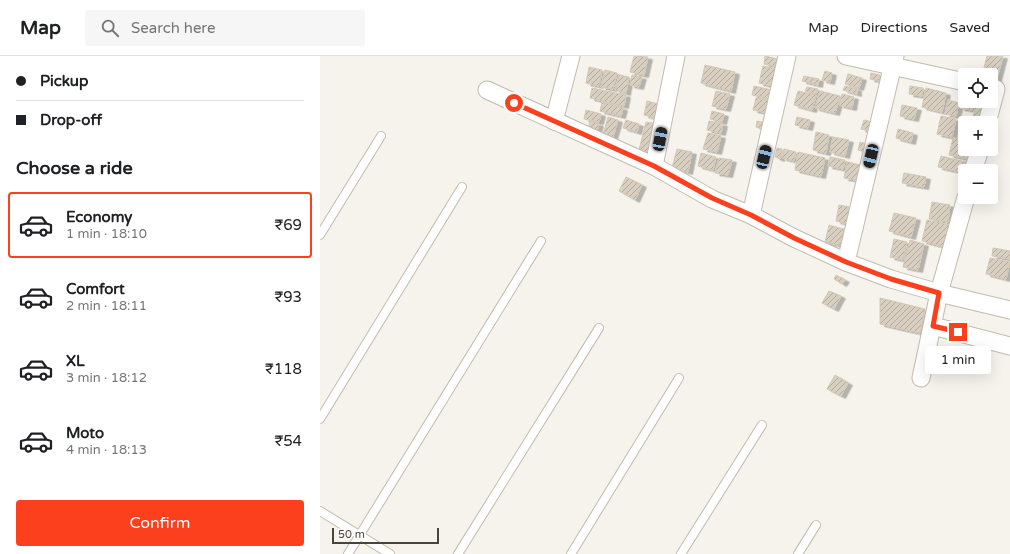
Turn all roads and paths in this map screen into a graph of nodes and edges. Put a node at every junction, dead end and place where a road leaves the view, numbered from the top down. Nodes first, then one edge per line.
1 (571, 56) edge
2 (676, 56) edge
3 (787, 56) edge
4 (846, 56) edge
5 (894, 61) edge
6 (958, 80) edge
7 (487, 90) dead end
8 (999, 90) edge
9 (990, 116) edge
10 (554, 121) junction
11 (381, 136) dead end
12 (654, 166) junction
13 (462, 187) dead end
14 (964, 204) edge
15 (751, 215) junction
16 (320, 235) edge
17 (541, 241) dead end
18 (846, 262) junction
19 (939, 293) junction
20 (1010, 310) edge
21 (933, 326) junction
22 (599, 328) dead end
23 (1010, 346) edge
24 (679, 378) dead end
25 (921, 378) dead end
26 (320, 419) edge
27 (762, 425) dead end
28 (320, 511) edge
29 (816, 525) dead end
30 (360, 535) junction
31 (348, 554) edge
32 (390, 554) edge
33 (458, 554) edge
34 (572, 554) edge
35 (681, 554) edge
36 (798, 554) edge

1 - 10 street
2 - 12 street
3 - 15 street
4 - 5 street
5 - 6 street
5 - 18 street
7 - 10 street
8 - 9 street
10 - 12 street
11 - 16 lane
12 - 15 street
13 - 26 lane
14 - 19 street
15 - 18 street
17 - 30 lane
18 - 19 street
19 - 20 street
19 - 21 street
21 - 23 street
21 - 25 street
22 - 33 lane
24 - 34 lane
27 - 35 lane
28 - 30 lane
29 - 36 lane
30 - 31 lane
30 - 32 lane

